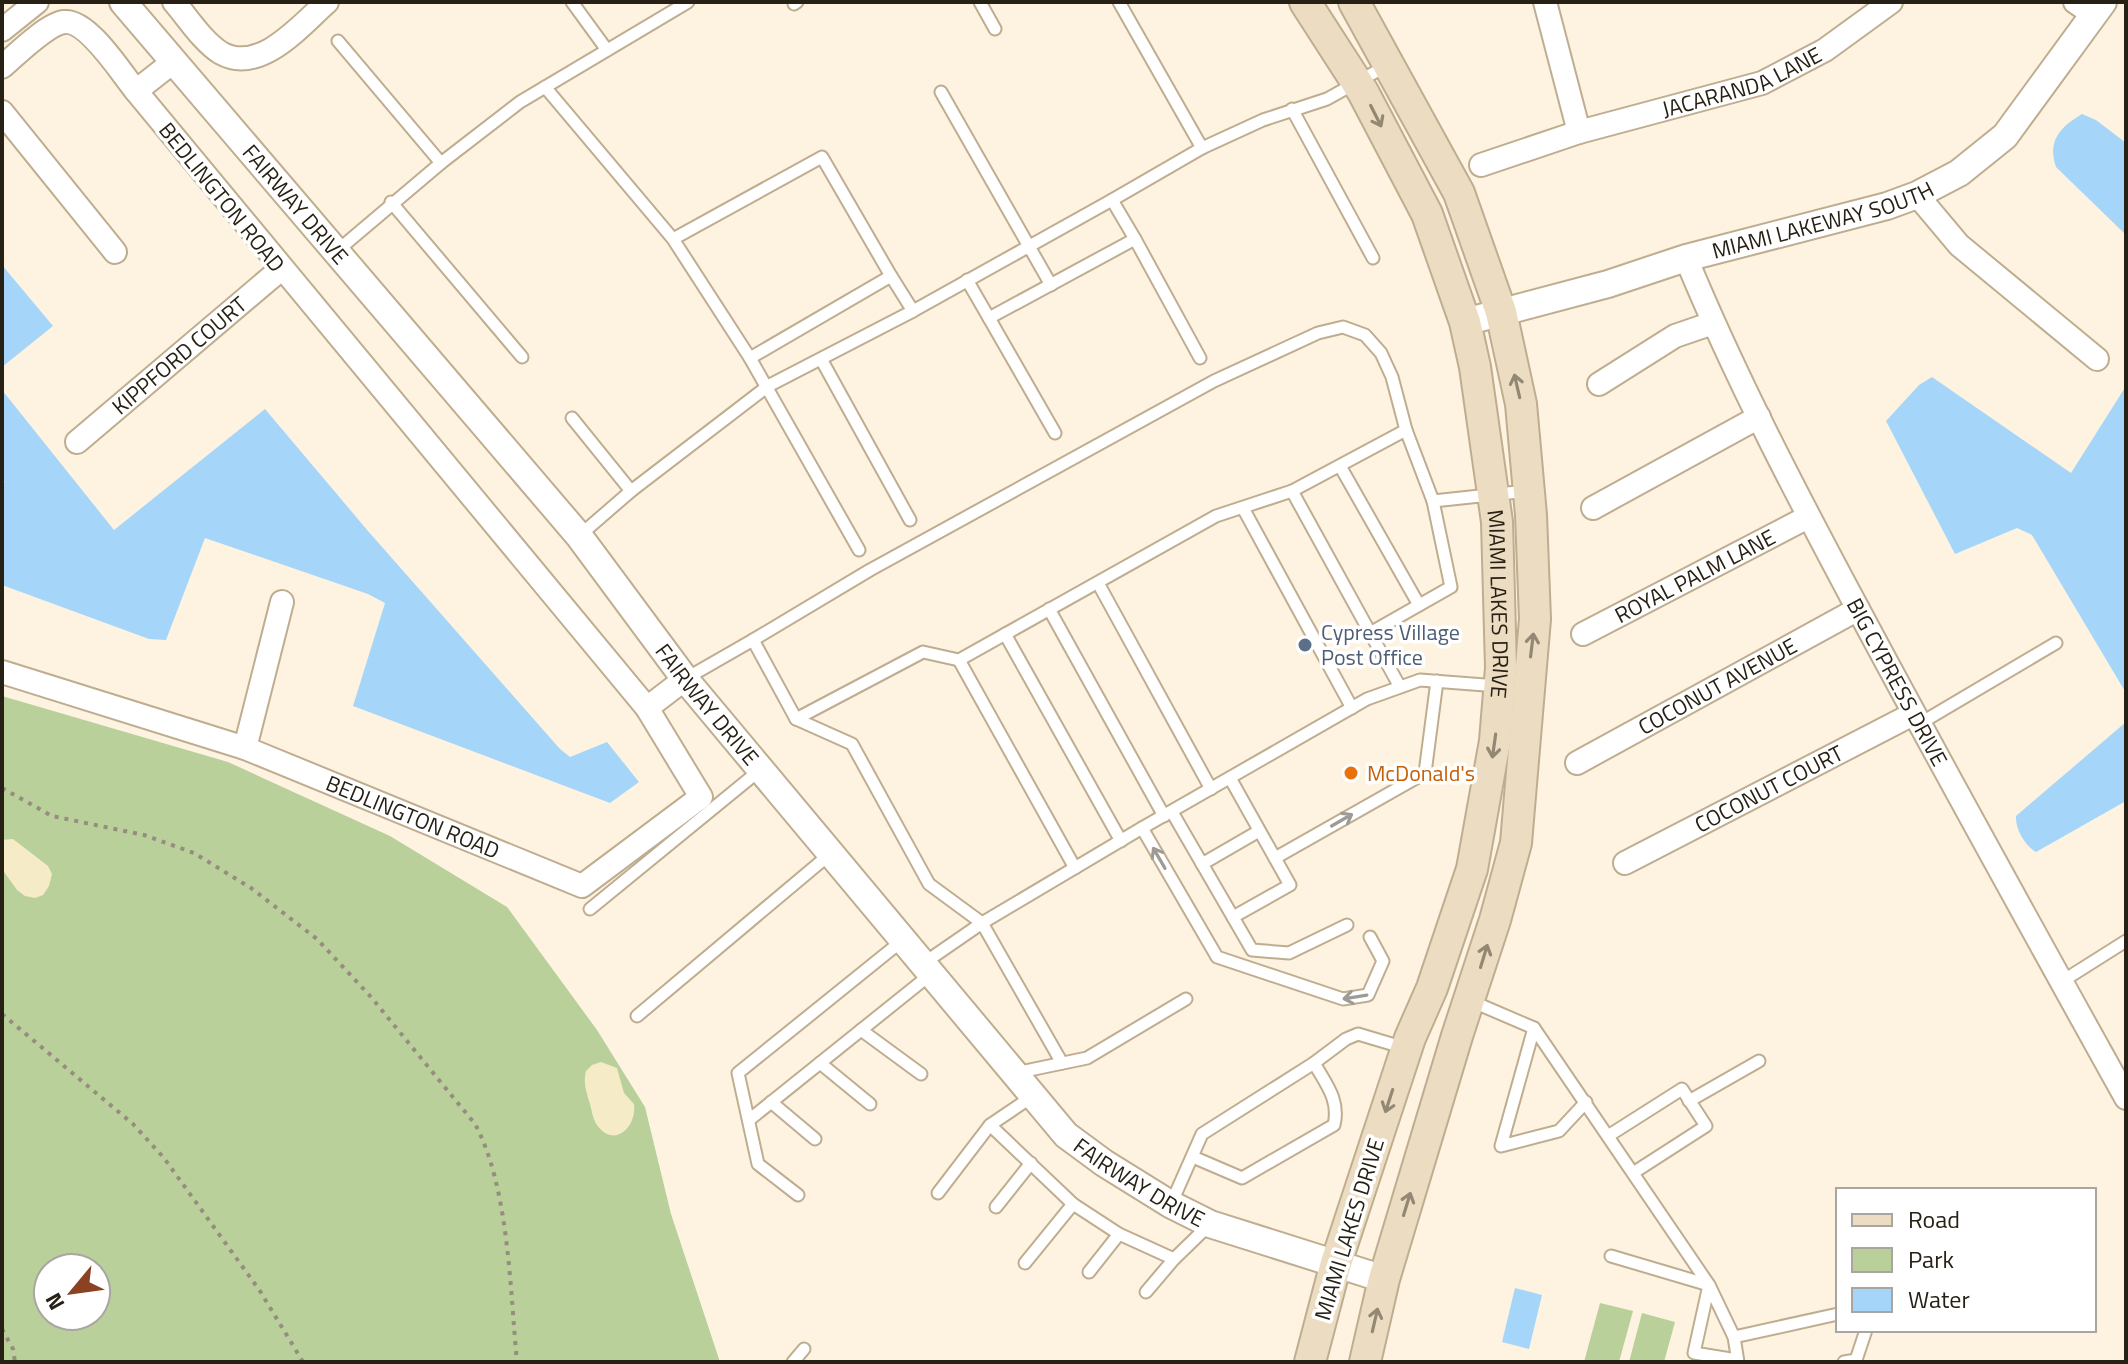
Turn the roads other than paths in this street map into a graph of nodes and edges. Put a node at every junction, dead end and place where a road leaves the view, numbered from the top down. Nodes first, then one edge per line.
1 (37, 2) edge
2 (123, 2) edge
3 (174, 2) edge
4 (327, 2) edge
5 (572, 2) edge
6 (688, 2) edge
7 (980, 2) edge
8 (1119, 2) edge
9 (1305, 2) edge
10 (1354, 2) edge
11 (1545, 2) edge
12 (1891, 2) edge
13 (2091, 6) edge
14 (10, 16) edge
15 (995, 29) dead end
16 (338, 41) dead end
17 (607, 50) junction
18 (173, 62) junction
19 (1389, 64) junction
20 (2, 67) edge
21 (1358, 83) junction
22 (545, 87) junction
23 (136, 91) junction
24 (941, 92) dead end
25 (1292, 109) junction
26 (2, 112) edge
27 (1579, 132) junction
28 (1202, 148) junction
29 (441, 163) junction
30 (1481, 165) dead end
31 (1917, 195) junction
32 (1112, 200) junction
33 (391, 202) junction
34 (673, 239) junction
35 (1135, 239) junction
36 (1028, 245) junction
37 (115, 252) dead end
38 (335, 253) junction
39 (1373, 258) dead end
40 (1686, 258) junction
41 (281, 269) junction
42 (891, 276) junction
43 (967, 280) junction
44 (1051, 285) junction
45 (913, 311) junction
46 (1501, 312) junction
47 (989, 318) junction
48 (1465, 322) junction
49 (1713, 323) junction
50 (522, 357) dead end
51 (750, 358) junction
52 (1200, 358) dead end
53 (821, 359) junction
54 (2097, 359) dead end
55 (1599, 384) dead end
56 (768, 386) junction
57 (1759, 417) junction
58 (572, 418) dead end
59 (1406, 430) junction
60 (1055, 433) dead end
61 (77, 442) dead end
62 (1340, 466) junction
63 (631, 491) junction
64 (1292, 491) junction
65 (1529, 491) junction
66 (1492, 494) junction
67 (1433, 501) junction
68 (1243, 508) junction
69 (1593, 508) dead end
70 (1808, 517) junction
71 (910, 520) dead end
72 (579, 536) junction
73 (859, 550) dead end
74 (1098, 583) junction
75 (282, 602) dead end
76 (1419, 605) junction
77 (1049, 609) junction
78 (1858, 609) junction
79 (1370, 633) junction
80 (1005, 634) junction
81 (1583, 634) dead end
82 (753, 640) junction
83 (2056, 643) dead end
84 (959, 660) junction
85 (2, 672) edge
86 (685, 679) junction
87 (1437, 681) junction
88 (1400, 687) junction
89 (1513, 688) junction
90 (647, 708) junction
91 (1352, 708) junction
92 (796, 719) junction
93 (1916, 719) junction
94 (245, 748) junction
95 (1577, 763) dead end
96 (761, 769) junction
97 (1230, 778) junction
98 (1211, 789) junction
99 (1168, 814) junction
100 (1142, 828) junction
101 (1259, 831) junction
102 (1121, 841) junction
103 (831, 853) junction
104 (1275, 858) junction
105 (1625, 863) dead end
106 (1202, 864) junction
107 (1075, 868) junction
108 (590, 909) dead end
109 (1233, 917) junction
110 (982, 923) junction
111 (1347, 925) dead end
112 (1370, 937) dead end
113 (903, 940) junction
114 (2126, 941) edge
115 (927, 969) junction
116 (2061, 982) junction
117 (1186, 999) dead end
118 (1470, 1001) junction
119 (637, 1016) dead end
120 (1534, 1028) junction
121 (861, 1030) junction
122 (1407, 1048) junction
123 (1759, 1061) dead end
124 (820, 1063) junction
125 (1062, 1063) junction
126 (1314, 1063) junction
127 (1014, 1073) junction
128 (921, 1074) dead end
129 (1033, 1096) junction
130 (2126, 1098) edge
131 (1689, 1101) junction
132 (771, 1102) junction
133 (1586, 1102) junction
134 (870, 1104) dead end
135 (749, 1120) junction
136 (990, 1125) junction
137 (1608, 1136) junction
138 (815, 1139) dead end
139 (1193, 1157) junction
140 (1031, 1163) junction
141 (1633, 1173) junction
142 (938, 1193) dead end
143 (798, 1195) dead end
144 (1073, 1204) junction
145 (1170, 1204) junction
146 (996, 1207) dead end
147 (1210, 1224) junction
148 (1119, 1234) junction
149 (1611, 1256) dead end
150 (1174, 1259) junction
151 (1025, 1263) dead end
152 (1336, 1263) junction
153 (1089, 1272) dead end
154 (1384, 1279) junction
155 (1709, 1285) junction
156 (1146, 1292) dead end
157 (1836, 1314) edge
158 (1865, 1332) edge
159 (1734, 1337) junction
160 (804, 1349) dead end
161 (1738, 1361) edge
162 (793, 1362) edge
163 (1310, 1362) edge
164 (1365, 1362) edge
165 (1844, 1362) edge

1 - 14 street
2 - 18 street, FAIRWAY DRIVE
3 - 4 street
5 - 17 lane
6 - 17 lane
7 - 15 lane
8 - 28 lane
9 - 21 main road, MIAMI LAKES DRIVE
10 - 19 main road, MIAMI LAKES DRIVE
11 - 27 street
12 - 27 street, JACARANDA LANE
13 - 31 street, MIAMI LAKEWAY SOUTH
16 - 29 lane
17 - 22 lane
18 - 23 street
18 - 38 street, FAIRWAY DRIVE
19 - 21 lane
19 - 46 main road, MIAMI LAKES DRIVE
20 - 23 street, BEDLINGTON ROAD
21 - 25 lane
21 -> 48 main road, MIAMI LAKES DRIVE
22 - 29 lane
22 - 34 lane
23 - 41 street, BEDLINGTON ROAD
24 - 36 lane
25 - 28 lane
25 - 39 lane
26 - 37 street
27 - 30 street, JACARANDA LANE
28 - 32 lane
29 - 33 lane
31 - 40 street, MIAMI LAKEWAY SOUTH
31 - 54 street
32 - 35 lane
32 - 36 lane
33 - 38 lane
33 - 50 lane
34 - 42 lane
34 - 51 lane
35 - 44 lane
35 - 52 lane
36 - 43 lane
36 - 44 lane
38 - 72 street, FAIRWAY DRIVE
40 - 46 street, MIAMI LAKEWAY SOUTH
40 - 49 street, BIG CYPRESS DRIVE
41 - 61 street, KIPPFORD COURT
41 - 90 street, BEDLINGTON ROAD
42 - 45 lane
42 - 51 lane
43 - 45 lane
43 - 47 lane
44 - 47 lane
45 - 53 lane
46 - 48 street, MIAMI LAKEWAY SOUTH
65 -> 46 main road, MIAMI LAKES DRIVE
47 - 60 lane
48 - 66 main road, MIAMI LAKES DRIVE
49 - 55 street
49 - 57 street, BIG CYPRESS DRIVE
51 - 56 lane
53 - 56 lane
53 - 71 lane
56 - 63 lane
56 - 73 lane
57 - 69 street
57 - 70 street, BIG CYPRESS DRIVE
58 - 63 lane
59 - 62 lane
59 - 67 lane
59 - 82 lane
62 - 64 lane
62 - 76 lane
63 - 72 lane
64 - 68 lane
64 - 79 lane
65 - 66 lane
89 -> 65 main road, MIAMI LAKES DRIVE
66 - 67 lane
66 - 89 main road, MIAMI LAKES DRIVE
67 - 76 lane
68 - 74 lane
68 - 91 lane
70 - 78 street, BIG CYPRESS DRIVE
70 - 81 street, ROYAL PALM LANE
72 - 86 street, FAIRWAY DRIVE
74 - 77 lane
74 - 98 lane
75 - 94 street
76 - 79 lane
77 - 80 lane
77 - 99 lane
78 - 93 street, BIG CYPRESS DRIVE
78 - 95 street, COCONUT AVENUE
79 - 88 lane
80 - 84 lane
80 - 102 lane
82 - 86 lane
82 - 92 lane
83 - 93 lane
84 - 92 lane
84 - 107 lane
85 - 94 street, BEDLINGTON ROAD
86 - 90 street
86 - 96 street, FAIRWAY DRIVE
87 - 88 lane
87 - 89 lane
104 -> 87 lane
88 - 91 lane
118 -> 89 main road, MIAMI LAKES DRIVE
89 -> 122 main road, MIAMI LAKES DRIVE
90 - 94 street, BEDLINGTON ROAD
91 - 97 lane
92 - 110 lane
93 - 105 street, COCONUT COURT
93 - 116 street, BIG CYPRESS DRIVE
96 - 103 street, FAIRWAY DRIVE
96 - 108 lane
97 - 98 lane
97 - 101 lane
98 - 99 lane
99 - 100 lane
99 - 106 lane
100 - 102 lane
112 -> 100 lane
101 - 104 lane
101 - 106 lane
102 - 107 lane
103 - 113 street, FAIRWAY DRIVE
103 - 119 lane
104 - 109 lane
106 - 109 lane
107 - 110 lane
109 - 111 lane
110 - 115 lane
110 - 125 lane
113 - 115 street, FAIRWAY DRIVE
113 - 135 lane
114 - 116 lane
115 - 121 lane
115 - 127 street, FAIRWAY DRIVE
116 - 130 street, BIG CYPRESS DRIVE
117 - 125 lane
118 - 120 lane
154 -> 118 main road, MIAMI LAKES DRIVE
120 - 133 lane
120 - 133 lane
121 - 124 lane
121 - 128 lane
122 - 126 lane
122 -> 152 main road, MIAMI LAKES DRIVE
123 - 131 lane
124 - 132 lane
124 - 134 lane
125 - 127 lane
126 - 139 lane
126 - 139 lane
127 - 129 street, FAIRWAY DRIVE
129 - 136 lane
129 - 145 street, FAIRWAY DRIVE
131 - 137 lane
131 - 141 lane
132 - 135 lane
132 - 138 lane
133 - 137 lane
135 - 143 lane
136 - 140 lane
136 - 142 lane
137 - 141 lane
139 - 145 lane
140 - 144 lane
140 - 146 lane
141 - 155 lane
144 - 148 lane
144 - 151 lane
145 - 147 street, FAIRWAY DRIVE
147 - 150 lane
147 - 152 street, FAIRWAY DRIVE
148 - 150 lane
148 - 153 lane
149 - 155 lane
150 - 156 lane
152 - 154 street, FAIRWAY DRIVE
152 - 163 main road, MIAMI LAKES DRIVE
164 -> 154 main road, MIAMI LAKES DRIVE
155 - 159 lane
155 - 161 lane
157 - 159 lane
158 - 165 lane
159 - 161 lane
160 - 162 lane

